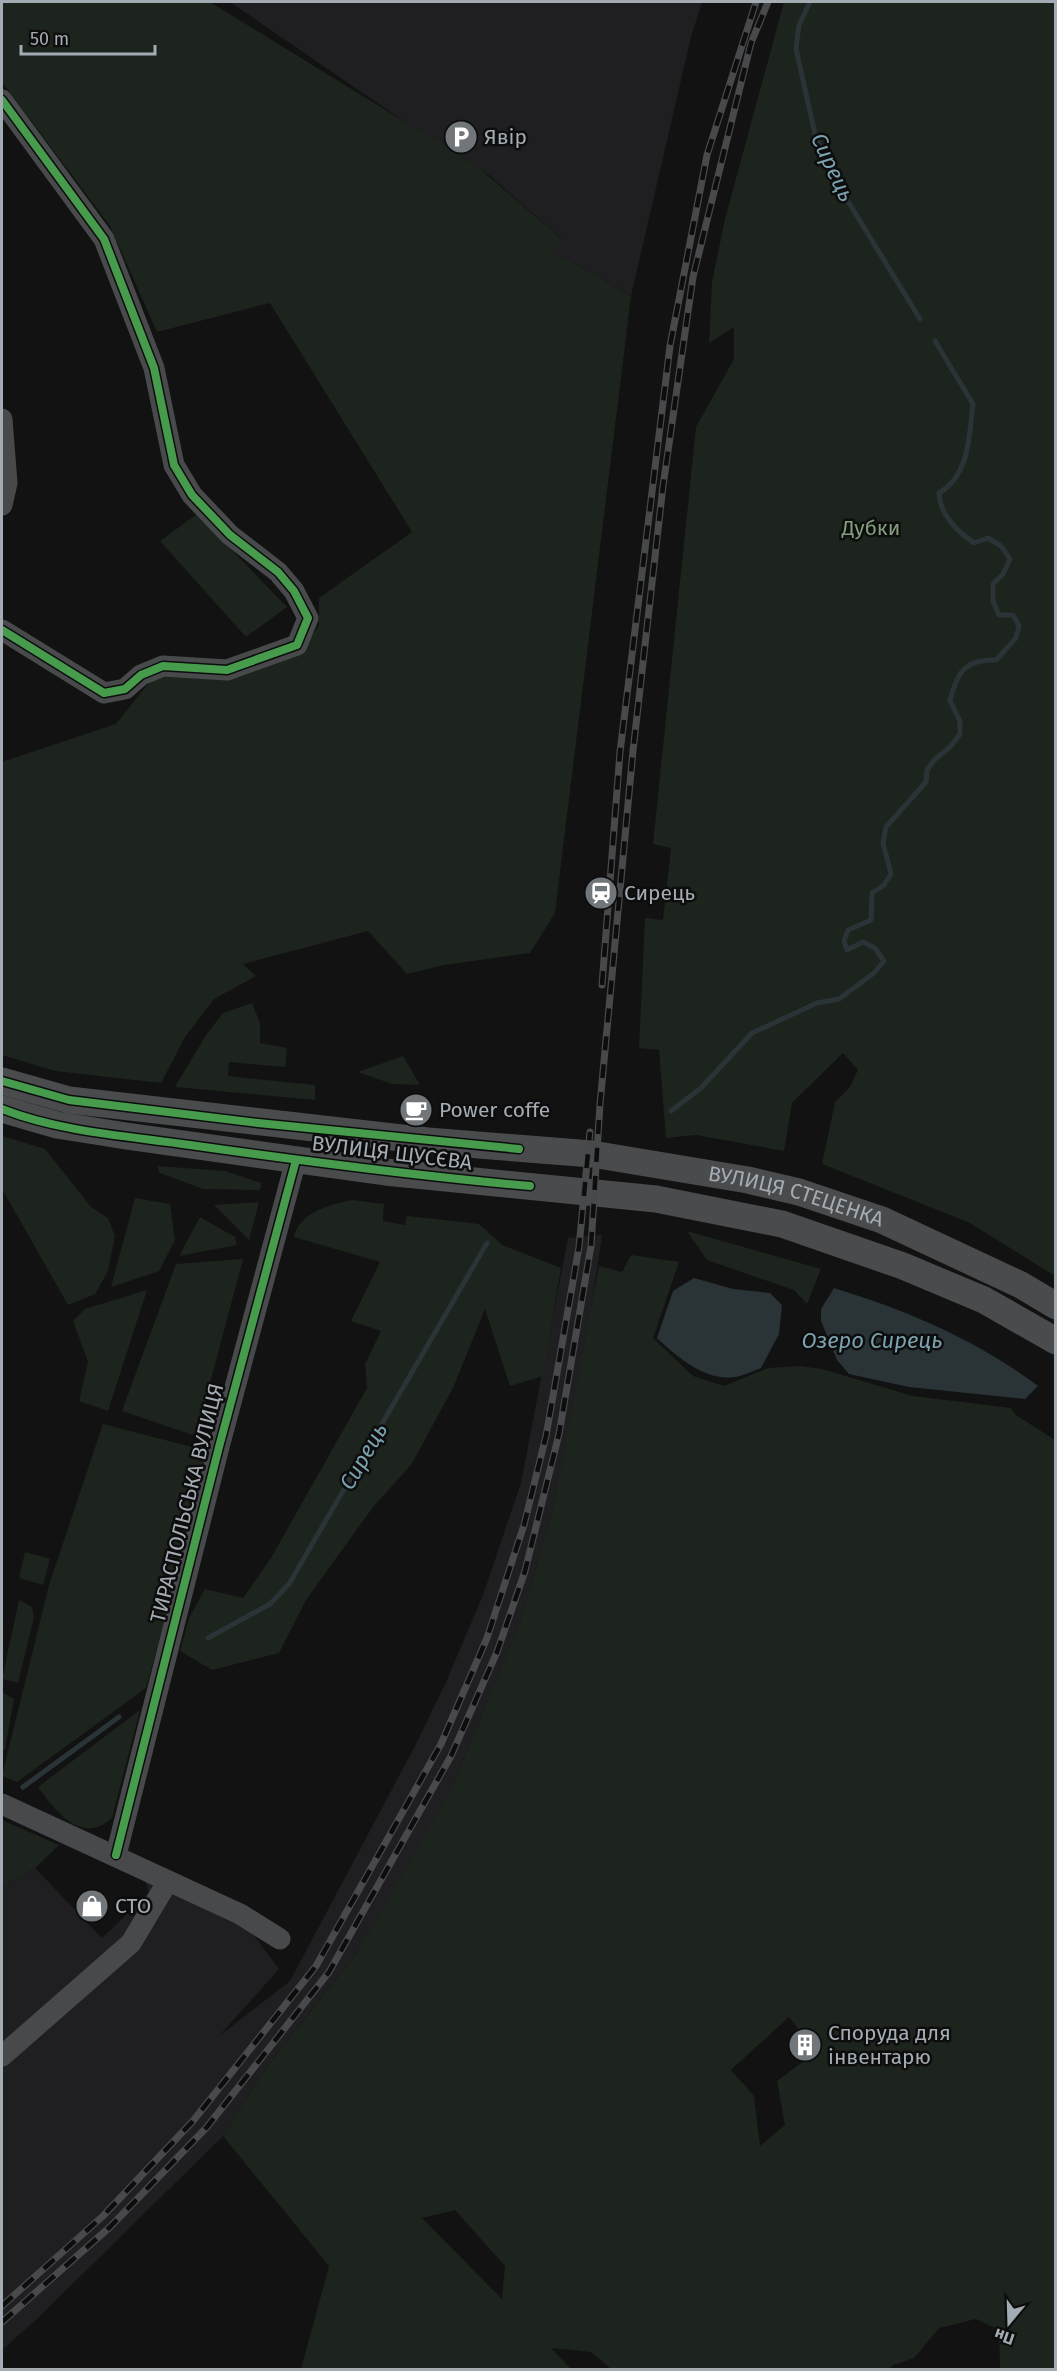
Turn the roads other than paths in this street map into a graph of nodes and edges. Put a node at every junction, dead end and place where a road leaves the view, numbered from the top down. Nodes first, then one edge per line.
1 (2, 100) edge
2 (2, 419) edge
3 (2, 505) edge
4 (2, 630) edge
5 (2, 1081) edge
6 (2, 1109) edge
7 (519, 1149) joint
8 (296, 1160) junction
9 (530, 1186) joint
10 (1056, 1306) edge
11 (1056, 1341) edge
12 (2, 1804) edge
13 (116, 1855) junction
14 (168, 1881) junction
15 (280, 1939) dead end
16 (2, 2056) edge

1 - 4 street
2 - 3 street
5 - 7 main road, ВУЛИЦЯ ЩУСЄВА
6 - 8 main road, ВУЛИЦЯ ЩУСЄВА
7 - 10 main road, ВУЛИЦЯ СТЕЦЕНКА
8 - 9 main road, ВУЛИЦЯ ЩУСЄВА
8 - 13 street, ТИРАСПОЛЬСЬКА ВУЛИЦЯ
9 - 11 main road, ВУЛИЦЯ СТЕЦЕНКА
12 - 13 street
13 - 14 street
14 - 15 street
14 - 16 street

